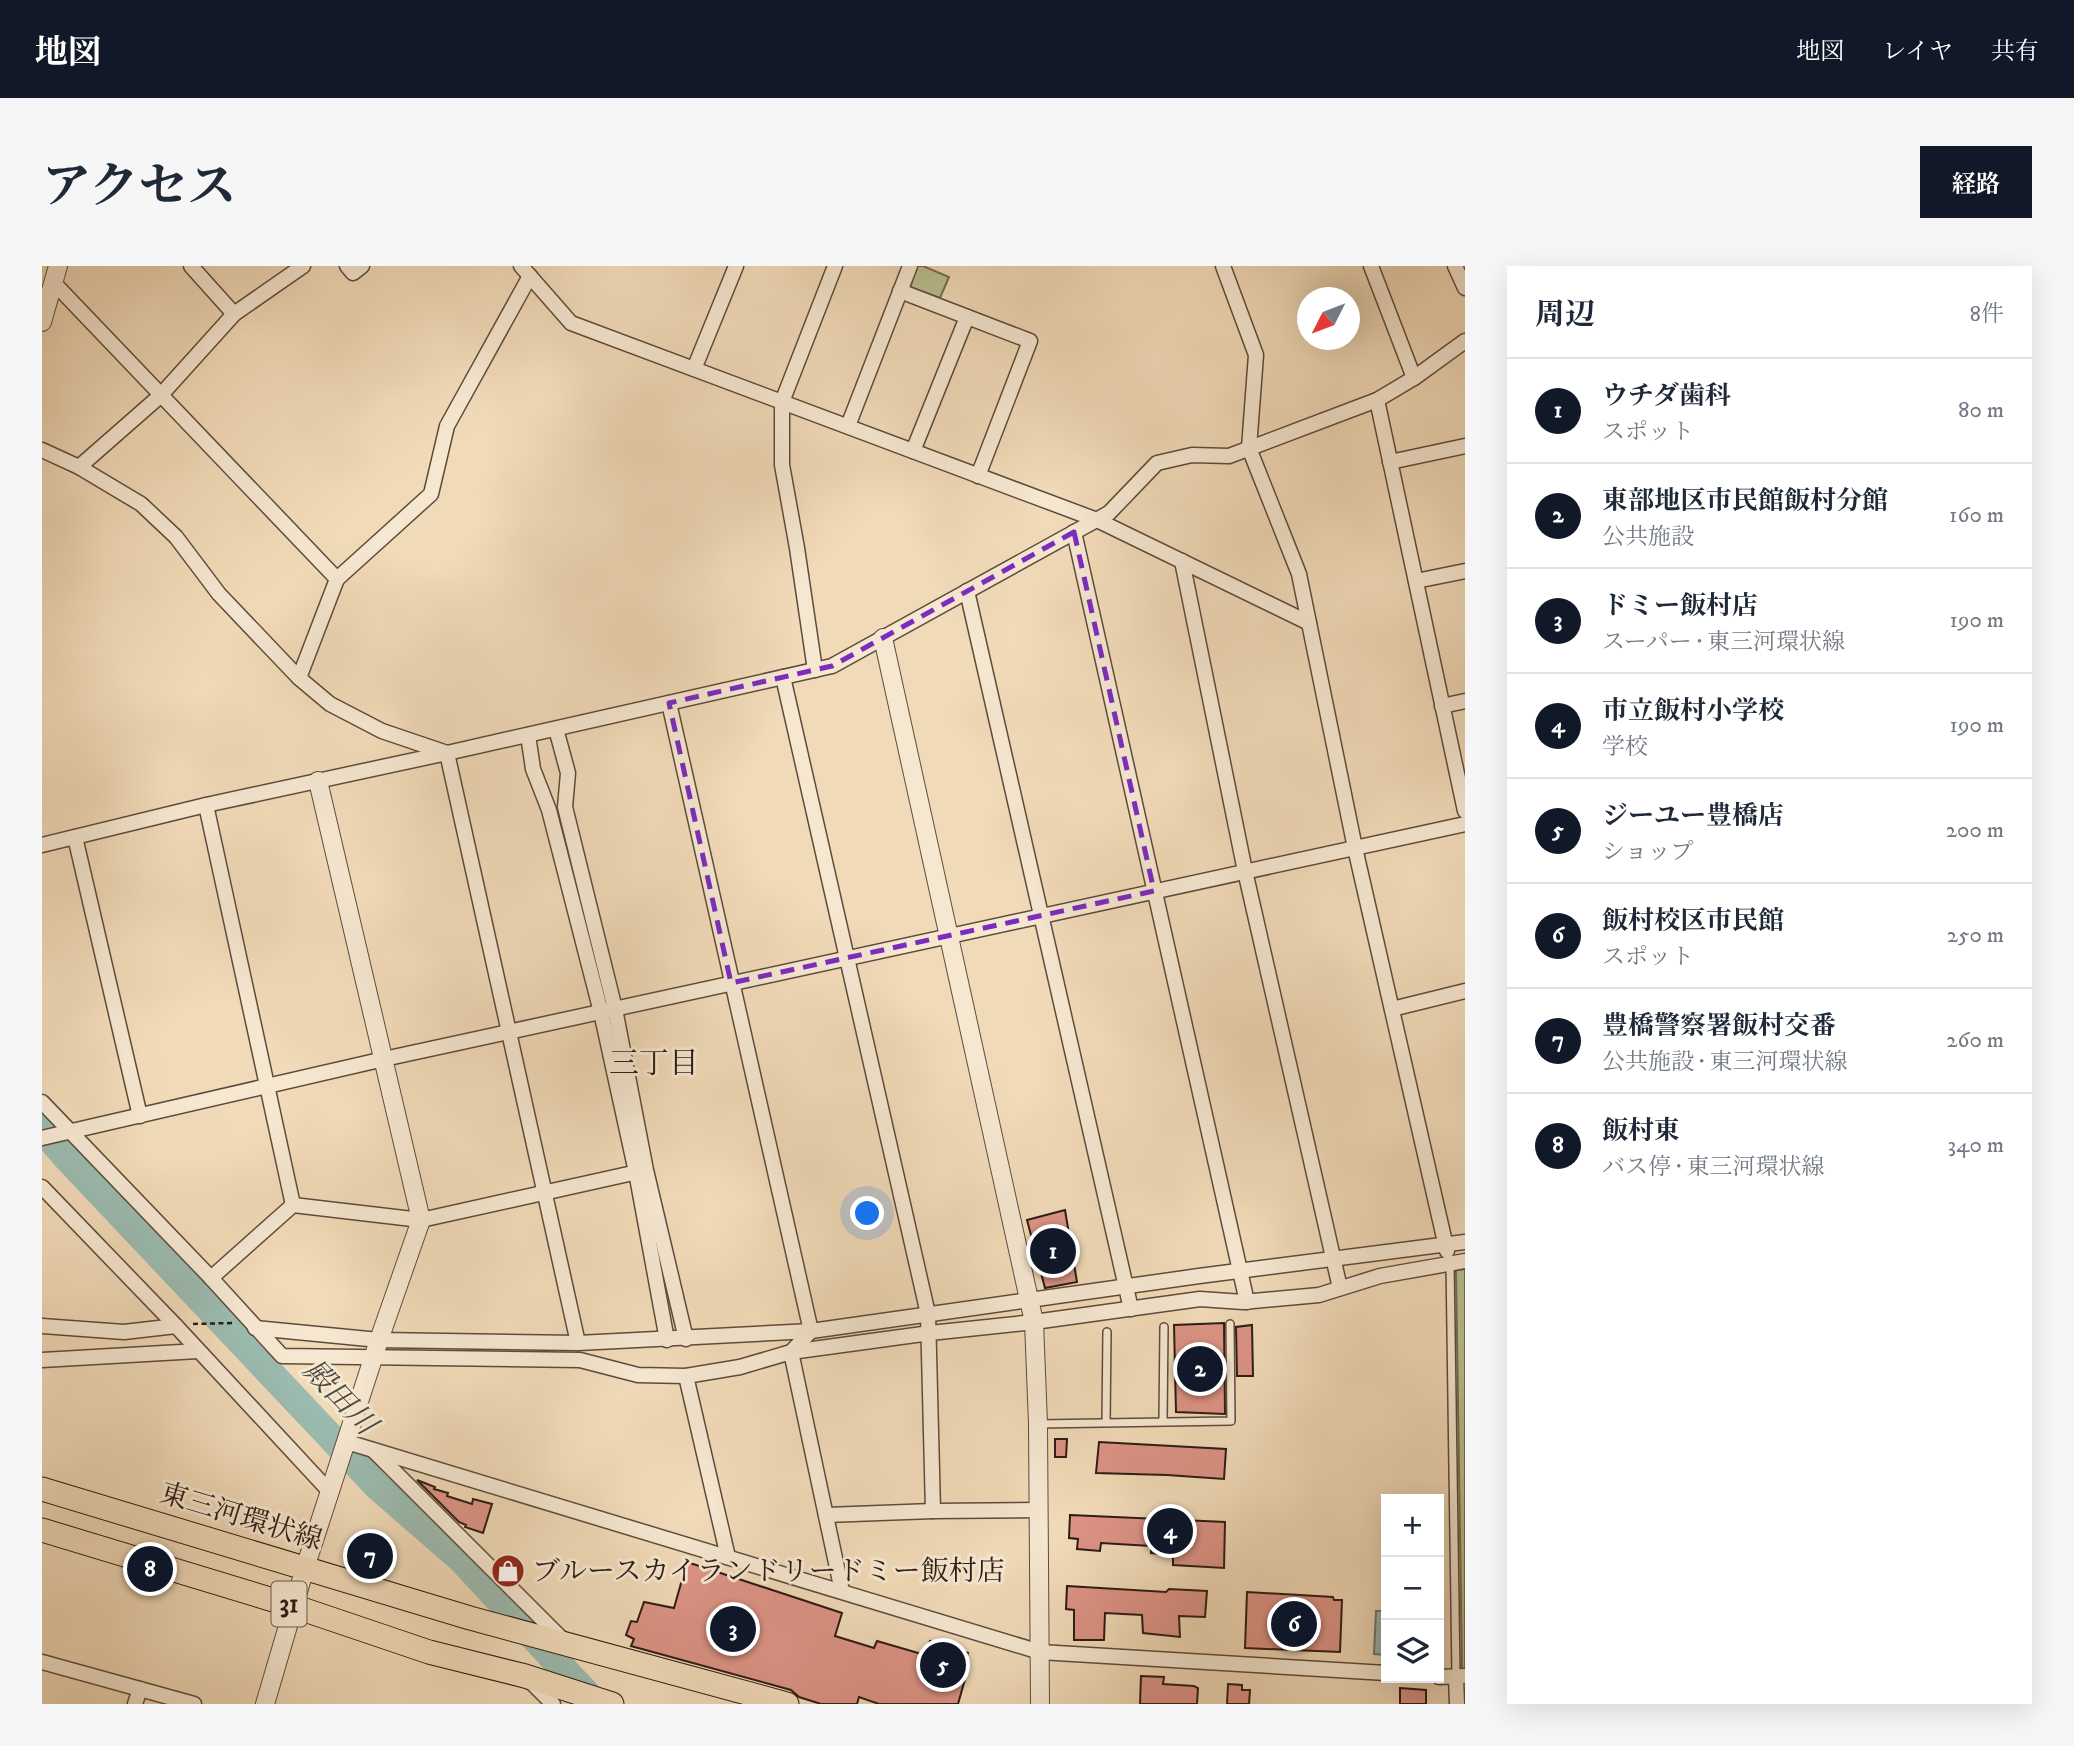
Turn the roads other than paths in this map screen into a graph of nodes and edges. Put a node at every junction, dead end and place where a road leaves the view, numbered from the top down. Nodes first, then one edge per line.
1 (191, 266) edge
2 (303, 266) edge
3 (347, 266) edge
4 (362, 266) edge
5 (736, 266) edge
6 (835, 266) edge
7 (910, 266) edge
8 (1223, 266) edge
9 (1370, 266) edge
10 (1455, 266) edge
11 (526, 271) edge
12 (56, 275) edge
13 (1465, 288) edge
14 (900, 291) junction
15 (234, 314) junction
16 (967, 317) junction
17 (42, 322) edge
18 (1465, 341) edge
19 (694, 369) junction
20 (1414, 378) junction
21 (160, 396) junction
22 (1377, 400) junction
23 (782, 402) junction
24 (848, 426) junction
25 (1465, 446) edge
26 (1249, 448) junction
27 (42, 450) edge
28 (913, 451) junction
29 (1390, 462) junction
30 (79, 467) junction
31 (978, 475) junction
32 (1097, 520) junction
33 (1074, 533) junction
34 (1182, 561) junction
35 (1465, 570) edge
36 (337, 579) junction
37 (1416, 581) junction
38 (967, 591) junction
39 (1309, 623) junction
40 (883, 638) junction
41 (815, 670) junction
42 (783, 677) junction
43 (299, 678) junction
44 (1465, 701) edge
45 (669, 703) junction
46 (1442, 706) junction
47 (556, 729) junction
48 (528, 735) junction
49 (447, 753) junction
50 (318, 781) junction
51 (206, 805) junction
52 (1465, 811) edge
53 (1465, 824) edge
54 (75, 838) junction
55 (42, 845) edge
56 (1355, 848) junction
57 (1245, 872) junction
58 (1154, 891) junction
59 (1041, 916) junction
60 (949, 936) junction
61 (848, 958) junction
62 (731, 983) junction
63 (1465, 991) edge
64 (1392, 1009) junction
65 (608, 1010) junction
66 (508, 1032) junction
67 (384, 1059) junction
68 (267, 1087) junction
69 (42, 1102) edge
70 (140, 1116) junction
71 (56, 1135) edge
72 (641, 1171) junction
73 (42, 1187) edge
74 (545, 1192) junction
75 (293, 1205) junction
76 (421, 1220) junction
77 (1465, 1242) edge
78 (1446, 1244) junction
79 (1333, 1258) junction
80 (1457, 1262) edge
81 (1240, 1271) junction
82 (211, 1278) junction
83 (1126, 1286) junction
84 (1340, 1289) junction
85 (1028, 1300) junction
86 (1247, 1302) junction
87 (1131, 1308) junction
88 (928, 1314) junction
89 (1034, 1322) junction
90 (1230, 1324) dead end
91 (183, 1325) junction
92 (42, 1326) edge
93 (1164, 1326) dead end
94 (255, 1328) junction
95 (811, 1331) junction
96 (1107, 1332) dead end
97 (930, 1334) junction
98 (686, 1339) junction
99 (667, 1340) junction
100 (578, 1343) junction
101 (377, 1348) junction
102 (198, 1351) junction
103 (791, 1352) junction
104 (42, 1360) edge
105 (687, 1376) junction
106 (1163, 1420) junction
107 (1106, 1422) junction
108 (1038, 1424) junction
109 (347, 1442) junction
110 (372, 1449) junction
111 (332, 1486) junction
112 (42, 1489) edge
113 (1038, 1510) junction
114 (933, 1511) junction
115 (826, 1515) junction
116 (42, 1530) edge
117 (728, 1557) junction
118 (306, 1568) junction
119 (842, 1591) junction
120 (293, 1606) junction
121 (561, 1643) junction
122 (1040, 1651) junction
123 (42, 1662) edge
124 (1381, 1674) edge
125 (1460, 1676) edge
126 (530, 1678) junction
127 (140, 1689) junction
128 (135, 1704) edge
129 (194, 1704) edge
130 (265, 1704) edge
131 (553, 1704) edge
132 (612, 1704) edge
133 (787, 1704) edge
134 (1040, 1704) edge
135 (1457, 1704) edge

1 - 15 street
2 - 15 street
3 - 4 street
5 - 19 street
6 - 23 street
7 - 14 street
8 - 26 street
9 - 20 street
10 - 13 street
11 - 19 street
11 - 36 street
12 - 17 street
12 - 21 street
14 - 16 street
14 - 24 street
15 - 21 street
16 - 28 street
16 - 31 street
18 - 20 street
19 - 23 street
20 - 22 street
21 - 30 street
21 - 36 street
22 - 26 street
22 - 29 street
23 - 24 street
23 - 41 street
24 - 28 street
25 - 29 street
26 - 32 street
26 - 39 street
27 - 30 street
28 - 31 street
29 - 37 street
30 - 43 street
31 - 32 street
32 - 33 street
32 - 34 street
33 - 38 street
33 - 58 street
34 - 39 street
34 - 57 street
35 - 37 street
36 - 43 street
37 - 46 street
38 - 40 street
38 - 59 street
39 - 56 street
40 - 41 street
40 - 60 street
41 - 42 street
42 - 45 street
42 - 61 street
43 - 49 street
44 - 46 street
45 - 47 street
45 - 62 street
46 - 52 street
47 - 48 street
47 - 65 street
48 - 49 street
48 - 65 street
49 - 50 street
49 - 66 street
50 - 51 street
50 - 67 street
51 - 54 street
51 - 68 street
53 - 56 street
54 - 55 street
54 - 70 street
56 - 57 street
56 - 64 street
57 - 58 street
57 - 79 street
58 - 59 street
58 - 81 street
59 - 60 street
59 - 83 street
60 - 61 street
60 - 85 street
61 - 62 street
61 - 88 street
62 - 65 street
62 - 95 street
63 - 64 street
64 - 78 street
65 - 66 street
65 - 72 street
66 - 67 street
66 - 74 street
67 - 68 street
67 - 76 street
68 - 70 street
68 - 75 street
69 - 71 street
70 - 71 street
71 - 82 street
72 - 74 street
72 - 98 street
72 - 99 street
73 - 91 street
74 - 76 street
74 - 100 street
75 - 76 street
75 - 82 street
76 - 101 street
77 - 78 street
78 - 79 street
78 - 80 street
79 - 81 street
79 - 84 street
80 - 84 street
80 - 125 lane
81 - 83 street
81 - 86 street
82 - 94 street
83 - 85 street
83 - 87 street
84 - 86 street
85 - 88 street
85 - 89 street
86 - 87 street
87 - 89 street
88 - 95 street
88 - 97 street
89 - 97 street
89 - 108 street
90 - 106 lane
91 - 92 street
91 - 102 street
93 - 106 lane
94 - 101 street
94 - 101 street
95 - 98 street
95 - 103 street
96 - 107 lane
97 - 103 street
97 - 114 street
98 - 99 street
99 - 100 street
100 - 101 street
101 - 105 street
101 - 109 street
102 - 104 street
102 - 111 street
103 - 105 street
103 - 115 street
105 - 117 street
106 - 107 lane
107 - 108 lane
108 - 113 street
109 - 110 street
109 - 111 street
110 - 117 street
110 - 121 street
111 - 118 street
112 - 118 main road, 東三河環状線 / 31
113 - 114 street
113 - 122 street
114 - 115 street
115 - 119 street
116 - 120 main road, 31
117 - 119 street
118 - 120 street
118 - 121 main road, 東三河環状線 / 31
119 - 122 street
120 - 126 main road, 31
120 - 130 street
121 - 133 main road, 東三河環状線 / 31
122 - 124 street
122 - 134 street
123 - 127 street
125 - 135 street
126 - 131 street
126 - 132 main road, 31
127 - 128 street
127 - 129 street

